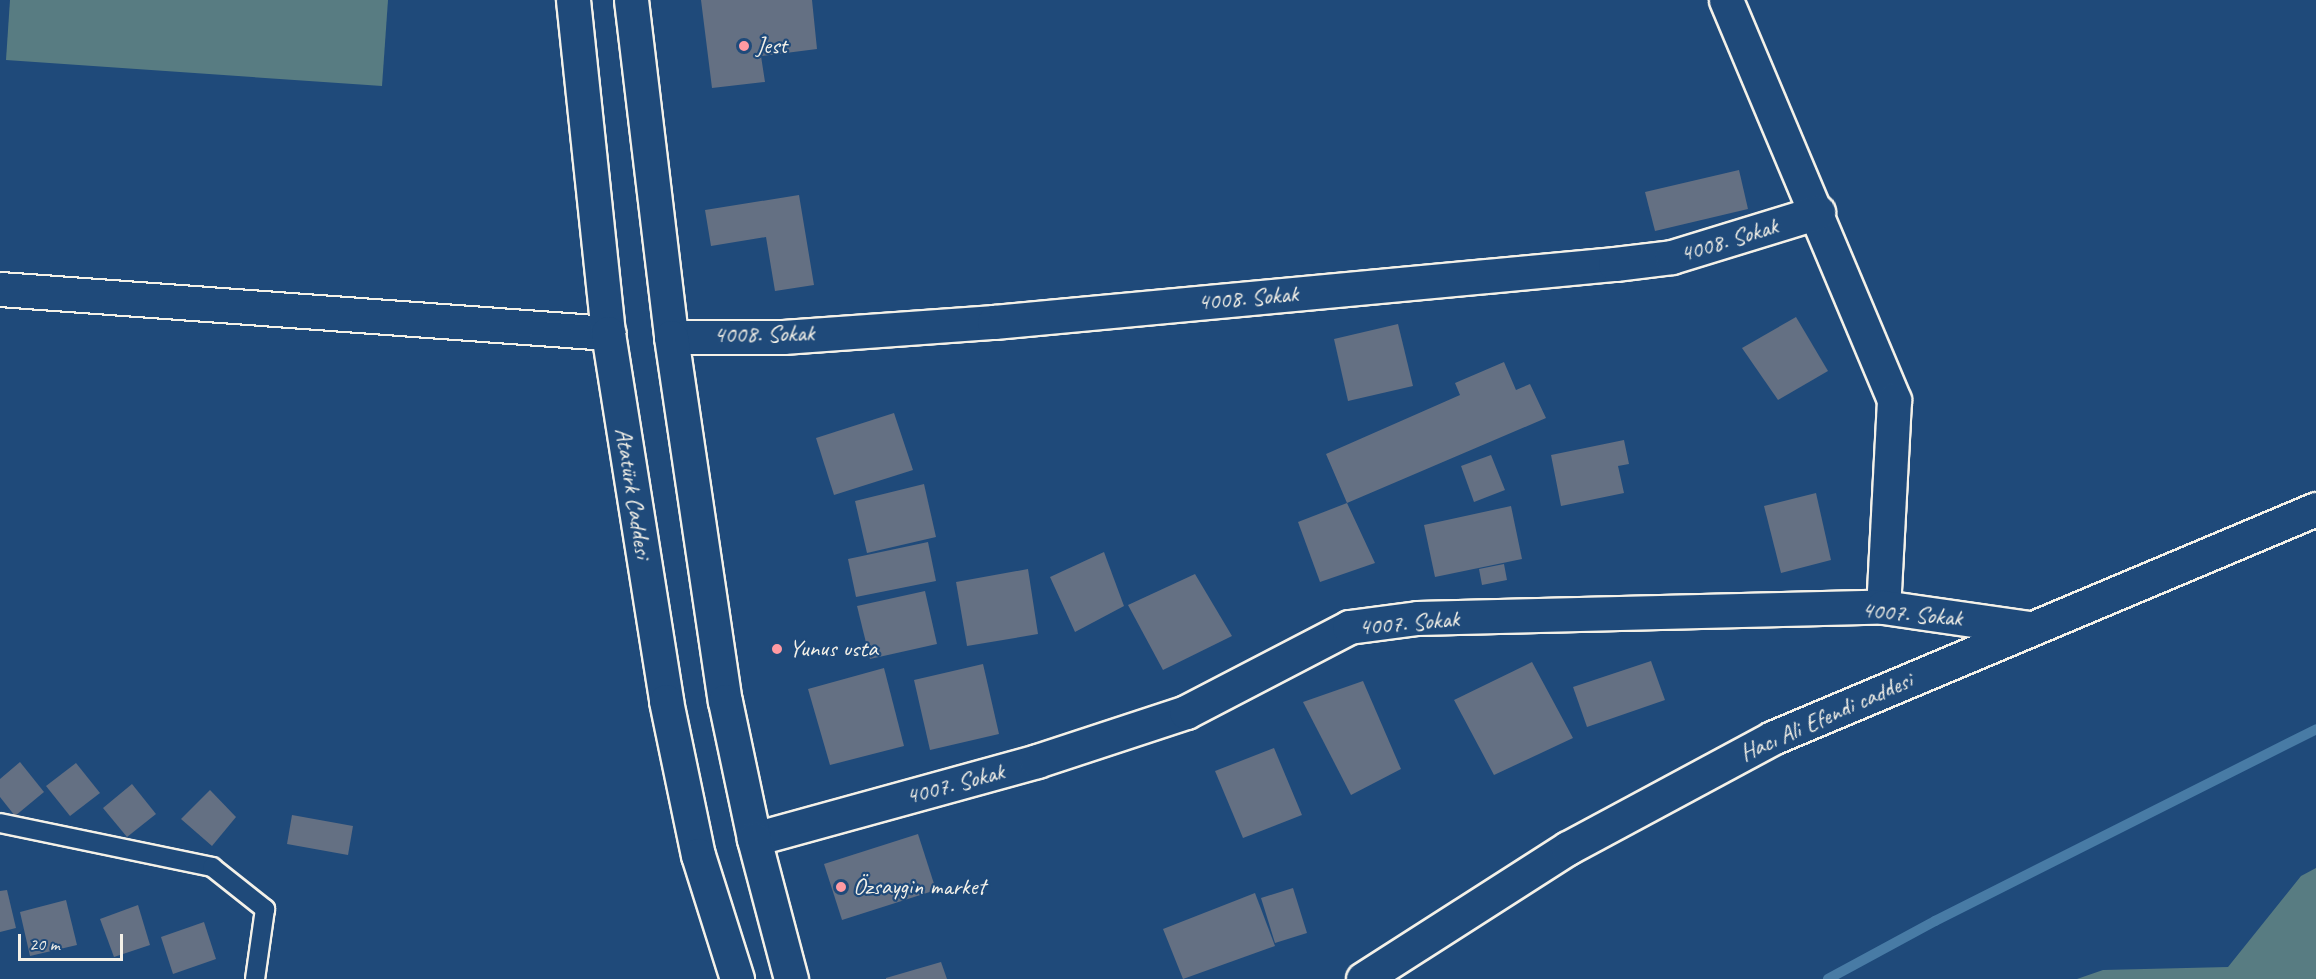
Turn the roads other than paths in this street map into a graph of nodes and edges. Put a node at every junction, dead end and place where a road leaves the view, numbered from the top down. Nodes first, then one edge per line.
1 (573, 0) edge
2 (631, 0) edge
3 (1726, 0) edge
4 (1818, 212) junction
5 (0, 289) edge
6 (608, 333) junction
7 (670, 337) junction
8 (2316, 509) edge
9 (1883, 607) junction
10 (2030, 628) junction
11 (0, 823) edge
12 (754, 839) junction
13 (255, 979) edge
14 (737, 979) edge
15 (791, 979) edge
16 (1363, 979) edge

1 - 6 street, Atatürk Caddesi
2 - 7 street
3 - 4 street
4 - 7 street, 4008. Sokak
4 - 9 street
5 - 6 street
6 - 14 street, Atatürk Caddesi
7 - 12 street
8 - 10 street, Hacı Ali Efendi caddesi
9 - 10 street, 4007. Sokak
9 - 12 street, 4007. Sokak
10 - 16 street, Hacı Ali Efendi caddesi
11 - 13 lane
12 - 15 street

